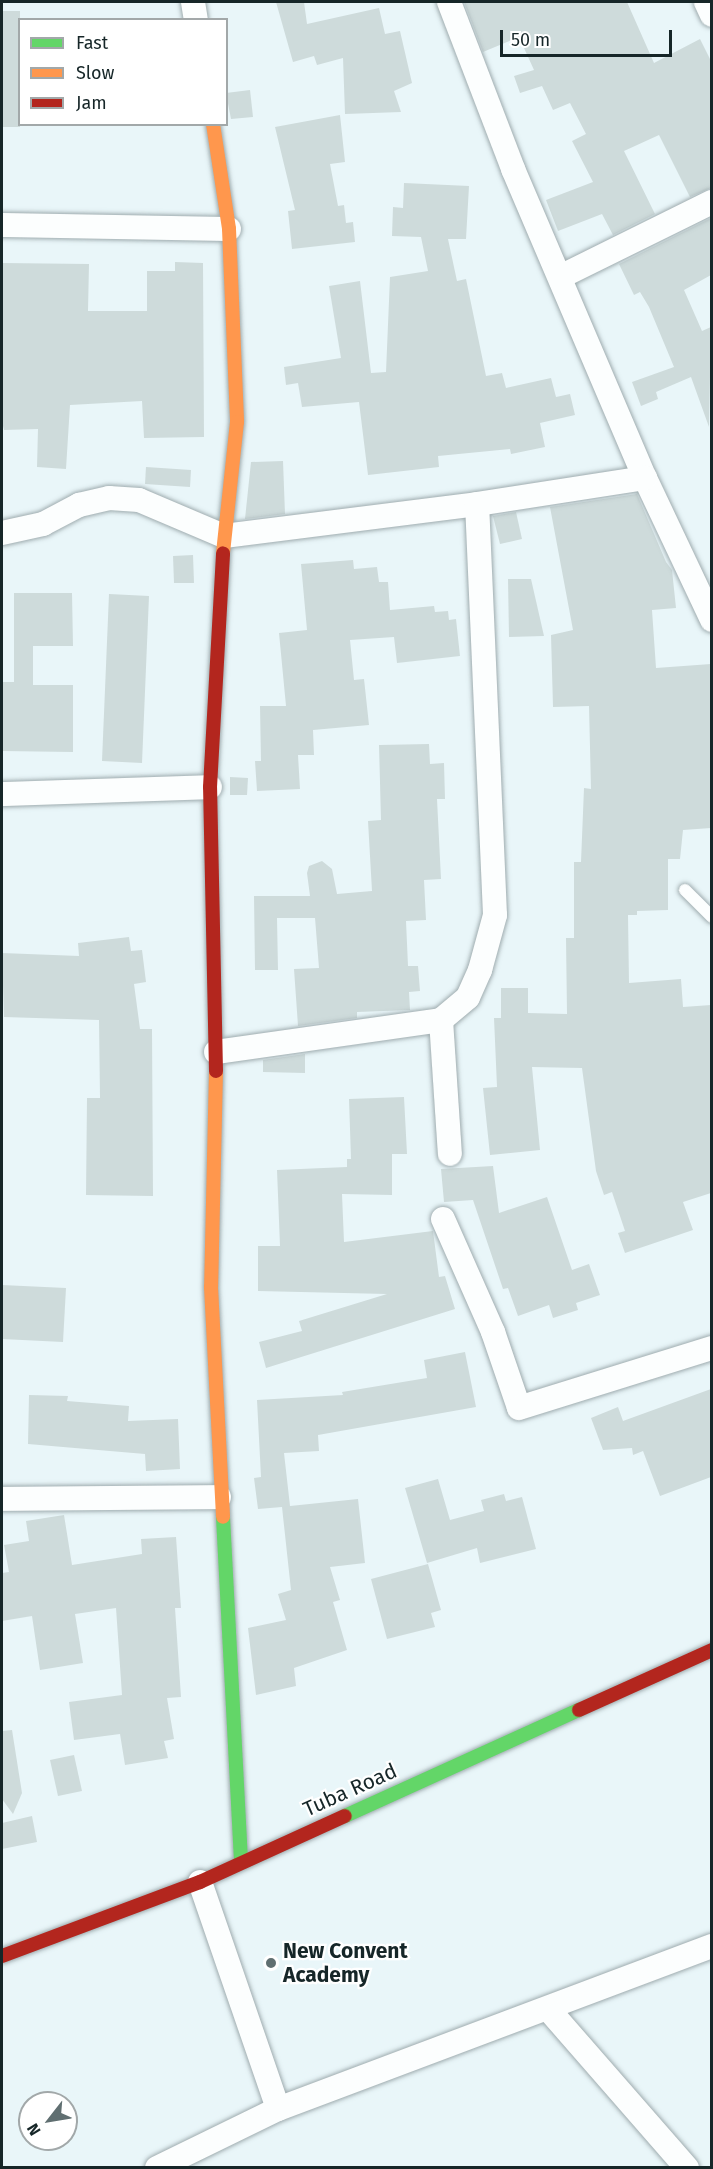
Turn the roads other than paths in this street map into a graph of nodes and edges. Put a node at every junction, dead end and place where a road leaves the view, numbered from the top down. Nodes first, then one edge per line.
1 (193, 2) edge
2 (449, 2) edge
3 (706, 2) edge
4 (711, 15) edge
5 (196, 18) edge
6 (213, 126) edge
7 (711, 202) edge
8 (2, 225) edge
9 (229, 229) junction
10 (560, 276) junction
11 (645, 478) junction
12 (477, 504) junction
13 (2, 533) edge
14 (224, 536) junction
15 (711, 620) edge
16 (210, 787) junction
17 (2, 794) edge
18 (685, 890) dead end
19 (711, 917) edge
20 (441, 1020) junction
21 (216, 1052) junction
22 (450, 1154) dead end
23 (443, 1219) dead end
24 (711, 1348) edge
25 (219, 1497) junction
26 (2, 1499) edge
27 (711, 1650) edge
28 (241, 1862) junction
29 (200, 1882) junction
30 (711, 1946) edge
31 (2, 1956) edge
32 (549, 2010) junction
33 (278, 2109) junction
34 (681, 2166) edge
35 (157, 2168) edge

1 - 5 street
2 - 10 street
3 - 4 street
6 - 9 street
7 - 10 street
8 - 9 street
9 - 14 street
10 - 11 street
11 - 12 street
11 - 15 street
12 - 14 street
12 - 20 street
13 - 14 street
14 - 16 street
16 - 17 street
16 - 21 street
18 - 19 lane
20 - 21 street
20 - 22 street
21 - 25 street
23 - 24 street
25 - 26 street
25 - 28 street
27 - 28 street, Tuba Road
28 - 29 street, Tuba Road
29 - 31 street, Tuba Road
29 - 33 street
30 - 32 street
32 - 33 street
32 - 34 street
33 - 35 street

